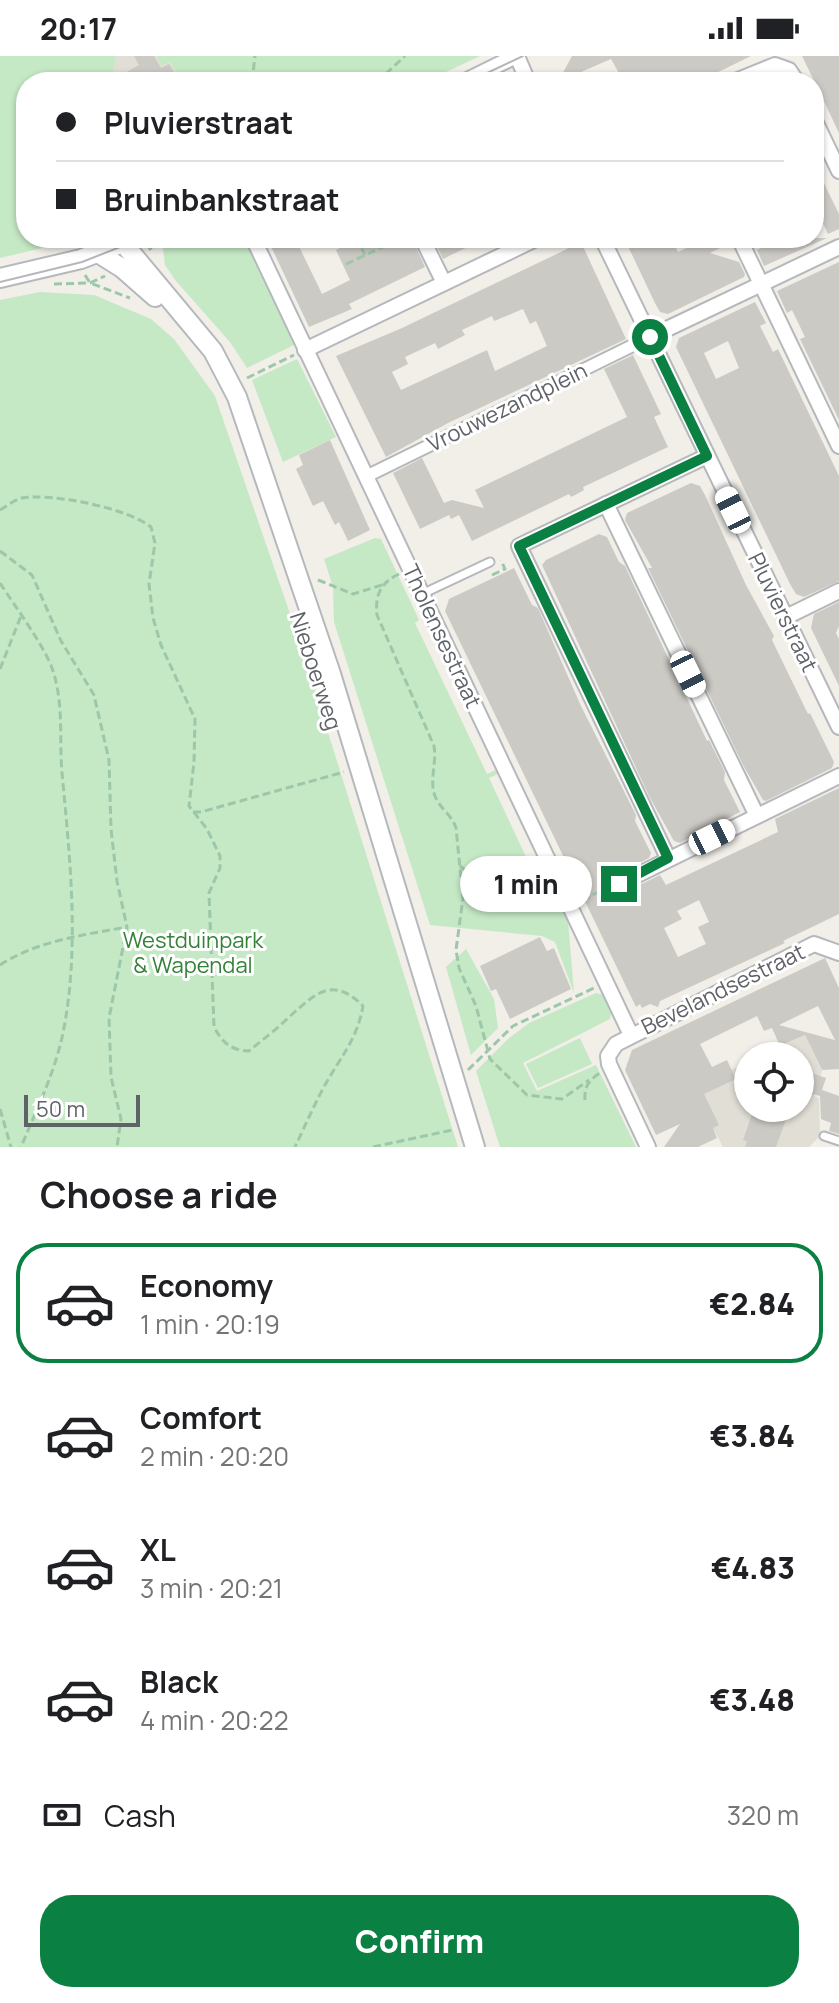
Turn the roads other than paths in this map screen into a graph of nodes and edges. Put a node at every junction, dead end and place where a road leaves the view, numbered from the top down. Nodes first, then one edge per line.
1 (516, 56) edge
2 (483, 72) edge
3 (756, 72) edge
4 (790, 72) edge
5 (824, 140) edge
6 (839, 171) edge
7 (839, 247) edge
8 (111, 248) edge
9 (135, 248) edge
10 (258, 248) edge
11 (427, 248) edge
12 (517, 248) edge
13 (607, 248) edge
14 (744, 248) edge
15 (90, 256) junction
16 (0, 278) edge
17 (761, 282) junction
18 (444, 283) junction
19 (181, 314) junction
20 (650, 337) junction
21 (305, 350) junction
22 (839, 446) edge
23 (707, 456) junction
24 (365, 477) junction
25 (606, 504) junction
26 (490, 562) dead end
27 (839, 591) edge
28 (422, 594) junction
29 (786, 617) junction
30 (839, 727) edge
31 (839, 776) edge
32 (757, 816) junction
33 (668, 858) junction
34 (612, 886) road end
35 (839, 953) edge
36 (631, 1035) junction
37 (824, 1136) dead end
38 (839, 1141) edge
39 (475, 1147) edge
40 (648, 1147) edge

1 - 2 street
3 - 4 street
5 - 6 street
7 - 17 street
8 - 15 street, Nieboerweg
9 - 19 street, Nieboerweg
10 - 21 street, Tholensestraat
11 - 18 street
12 - 18 street
13 - 20 street, Pluvierstraat
14 - 17 street
15 - 16 street, Nieboerweg
15 - 19 street, Nieboerweg
17 - 20 street
17 - 22 street
18 - 21 street
19 - 39 street, Nieboerweg
20 - 23 street, Pluvierstraat
20 - 24 street, Vrouwezandplein
21 - 24 street, Tholensestraat
23 - 25 street
23 - 29 street, Pluvierstraat
24 - 28 street, Tholensestraat
25 - 32 street
25 - 33 street
26 - 28 lane
27 - 29 street
28 - 36 street, Tholensestraat
29 - 30 street, Pluvierstraat
31 - 32 street
32 - 33 street
33 - 34 street
35 - 36 street, Bevelandsestraat
36 - 40 street
37 - 38 lane

